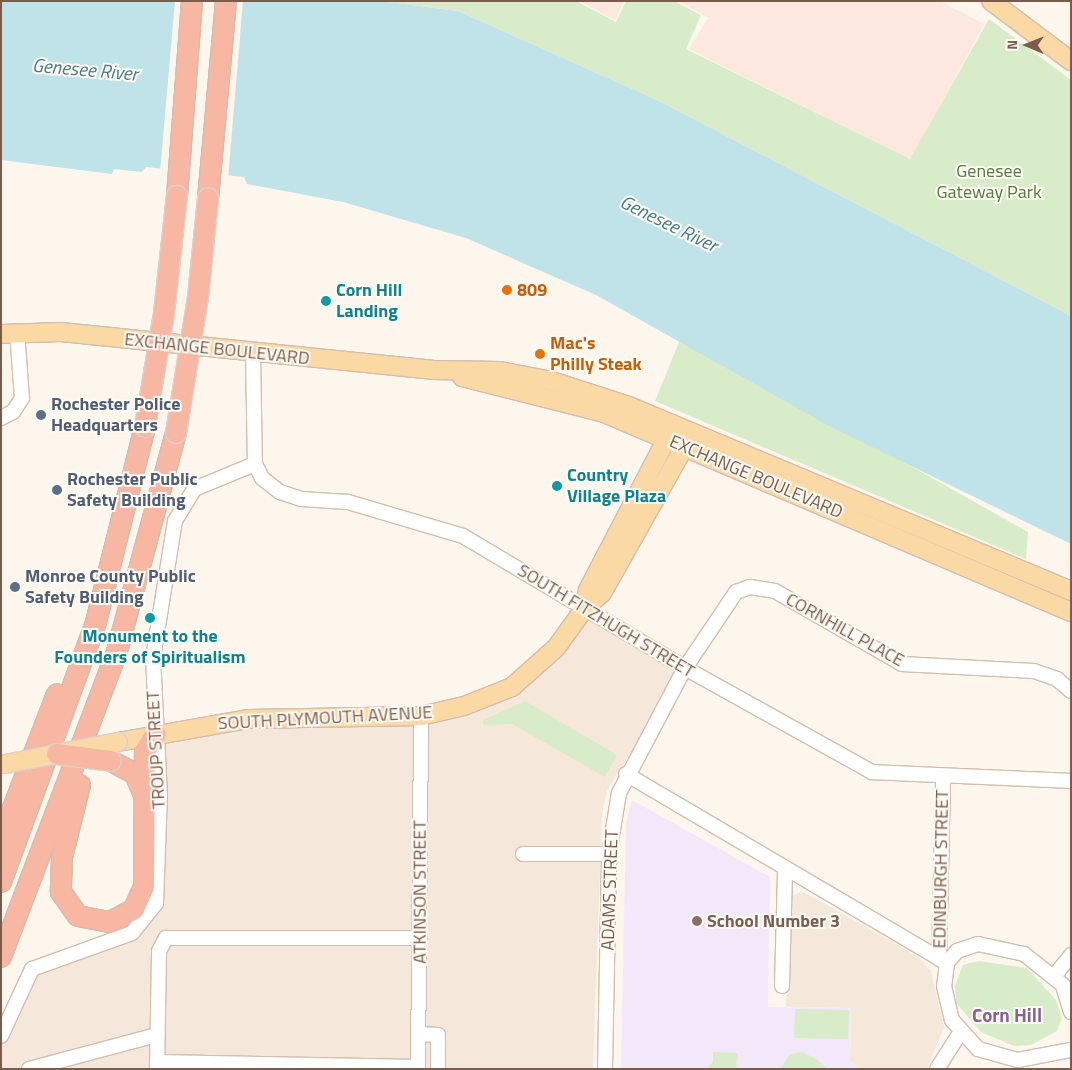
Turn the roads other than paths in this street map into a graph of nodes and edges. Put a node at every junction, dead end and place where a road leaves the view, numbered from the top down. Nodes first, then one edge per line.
1 (992, 1) edge
2 (192, 5) edge
3 (225, 7) edge
4 (1071, 61) edge
5 (9, 333) edge
6 (253, 353) junction
7 (1, 418) edge
8 (671, 432) junction
9 (689, 440) junction
10 (256, 464) junction
11 (121, 527) junction
12 (1071, 591) edge
13 (584, 609) junction
14 (1071, 612) edge
15 (685, 668) junction
16 (110, 674) junction
17 (1071, 692) edge
18 (421, 716) junction
19 (156, 734) junction
20 (57, 754) junction
21 (3, 765) edge
22 (626, 774) junction
23 (943, 778) junction
24 (1071, 781) edge
25 (146, 810) junction
26 (1, 839) edge
27 (523, 854) dead end
28 (609, 854) junction
29 (785, 869) junction
30 (1, 882) edge
31 (420, 938) junction
32 (1071, 956) edge
33 (1, 957) edge
34 (943, 961) junction
35 (1055, 975) junction
36 (782, 986) dead end
37 (1071, 1012) edge
38 (960, 1033) junction
39 (418, 1034) junction
40 (158, 1035) junction
41 (1, 1036) edge
42 (1071, 1050) edge
43 (157, 1065) edge
44 (418, 1068) edge
45 (28, 1069) edge
46 (438, 1069) edge
47 (605, 1069) edge
48 (937, 1069) edge

1 - 4 main road
2 - 11 highway, bridge
3 - 16 highway, bridge
5 - 6 main road, EXCHANGE BOULEVARD
5 - 7 street
6 - 8 main road, EXCHANGE BOULEVARD
6 - 10 street
8 - 9 main road, EXCHANGE BOULEVARD
8 - 13 main road, SOUTH PLYMOUTH AVENUE
9 - 12 main road, EXCHANGE BOULEVARD
9 - 13 main road, SOUTH PLYMOUTH AVENUE
9 - 14 main road, EXCHANGE BOULEVARD
10 - 13 street, SOUTH FITZHUGH STREET
10 - 19 street, TROUP STREET
11 - 26 highway
11 - 30 highway
13 - 15 street, SOUTH FITZHUGH STREET
13 - 18 main road, SOUTH PLYMOUTH AVENUE
15 - 17 street, CORNHILL PLACE
15 - 22 street, ADAMS STREET
15 - 23 street, SOUTH FITZHUGH STREET
16 - 25 highway
16 - 33 highway
18 - 19 main road, SOUTH PLYMOUTH AVENUE
18 - 31 street, ATKINSON STREET
19 - 20 main road, SOUTH PLYMOUTH AVENUE, bridge
19 - 25 highway
19 - 41 street, TROUP STREET
20 - 21 main road, SOUTH PLYMOUTH AVENUE, bridge
20 - 25 highway, bridge
22 - 28 street, ADAMS STREET
22 - 29 street
23 - 24 street, SOUTH FITZHUGH STREET
23 - 34 street, EDINBURGH STREET
27 - 28 street
28 - 47 street, ADAMS STREET
29 - 34 street
29 - 36 street
31 - 39 street, ATKINSON STREET
31 - 40 street
32 - 35 street
34 - 35 street
34 - 38 street, EDINBURGH STREET
35 - 37 street
38 - 42 street
38 - 48 street
39 - 44 street, ATKINSON STREET
39 - 46 street
40 - 43 street
40 - 45 street
43 - 44 street

